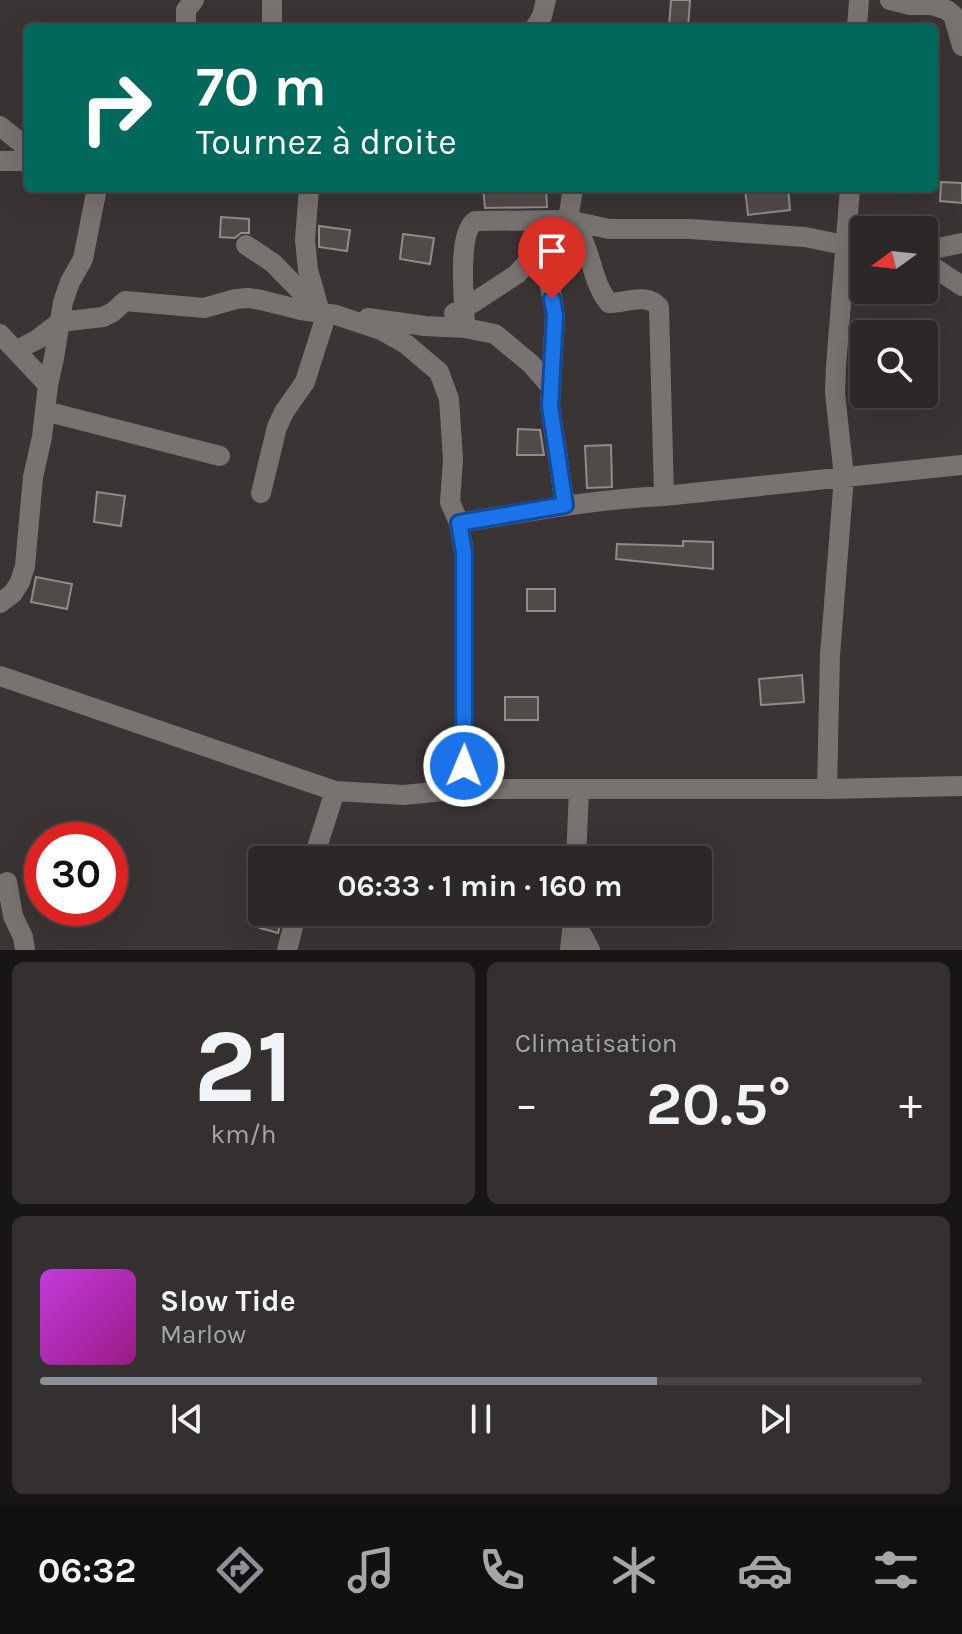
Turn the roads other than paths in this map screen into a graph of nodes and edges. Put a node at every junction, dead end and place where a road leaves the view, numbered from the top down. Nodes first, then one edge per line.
1 (194, 0) edge
2 (272, 0) edge
3 (546, 0) edge
4 (859, 0) edge
5 (890, 0) edge
6 (186, 24) edge
7 (272, 24) edge
8 (537, 24) edge
9 (857, 24) edge
10 (962, 46) edge
11 (0, 126) edge
12 (24, 146) edge
13 (0, 161) edge
14 (24, 161) edge
15 (96, 192) edge
16 (309, 192) edge
17 (572, 192) edge
18 (850, 192) edge
19 (568, 220) junction
20 (850, 231) edge
21 (962, 243) edge
22 (246, 245) dead end
23 (938, 248) edge
24 (850, 250) edge
25 (938, 270) edge
26 (850, 271) edge
27 (962, 286) edge
28 (327, 313) junction
29 (465, 318) junction
30 (60, 322) junction
31 (0, 334) edge
32 (17, 350) junction
33 (48, 385) junction
34 (551, 387) junction
35 (45, 411) junction
36 (220, 456) dead end
37 (962, 465) edge
38 (844, 477) junction
39 (261, 493) dead end
40 (664, 496) junction
41 (565, 505) junction
42 (459, 523) junction
43 (0, 603) edge
44 (0, 676) edge
45 (962, 786) edge
46 (464, 789) junction
47 (579, 789) junction
48 (827, 789) junction
49 (335, 791) junction
50 (317, 846) edge
51 (577, 846) edge
52 (7, 882) dead end
53 (293, 926) edge
54 (573, 926) edge
55 (577, 926) edge
56 (25, 950) edge
57 (287, 950) edge
58 (570, 950) edge
59 (590, 950) edge

1 - 6 street
2 - 7 street
3 - 8 street
4 - 9 street
5 - 10 street
11 - 12 street
13 - 14 street
15 - 30 street
16 - 28 street
17 - 19 street
18 - 20 street
19 - 24 street
19 - 29 street
19 - 29 street
19 - 34 street
19 - 40 street
21 - 23 street
22 - 28 street
25 - 27 street
26 - 38 street
28 - 29 street
28 - 30 street
28 - 39 street
28 - 42 street
29 - 34 street
30 - 32 street
30 - 33 street
31 - 32 street
32 - 33 street
33 - 35 street
34 - 41 street
35 - 36 street
35 - 43 street
37 - 38 street
38 - 40 street
38 - 48 street
40 - 41 street
41 - 42 street
42 - 46 street
44 - 49 street
45 - 48 street
46 - 47 street
46 - 49 street
47 - 48 street
47 - 51 street
49 - 50 street
52 - 56 street
53 - 57 street
54 - 58 street
55 - 59 street

